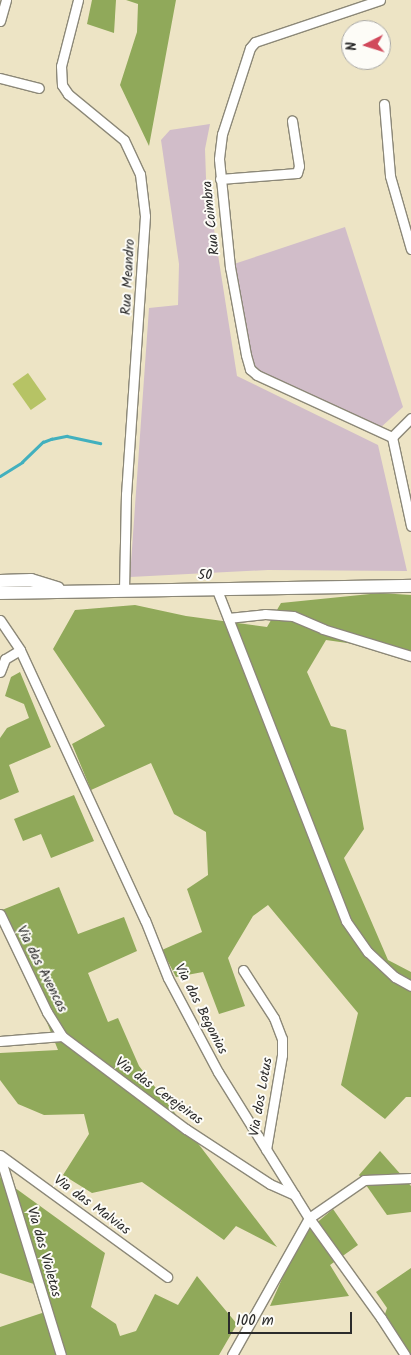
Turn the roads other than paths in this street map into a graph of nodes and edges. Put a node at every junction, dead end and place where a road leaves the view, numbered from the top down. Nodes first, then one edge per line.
1 (6, 0) edge
2 (78, 0) edge
3 (380, 0) edge
4 (0, 21) edge
5 (0, 78) edge
6 (39, 88) dead end
7 (384, 104) dead end
8 (292, 121) dead end
9 (220, 179) junction
10 (411, 249) edge
11 (411, 418) edge
12 (392, 437) junction
13 (411, 526) edge
14 (0, 581) edge
15 (411, 586) edge
16 (124, 590) junction
17 (217, 590) junction
18 (65, 591) junction
19 (0, 593) edge
20 (228, 618) junction
21 (0, 620) edge
22 (20, 650) junction
23 (411, 656) edge
24 (3, 659) edge
25 (0, 672) edge
26 (0, 914) edge
27 (243, 970) dead end
28 (411, 986) edge
29 (62, 1036) junction
30 (0, 1041) edge
31 (266, 1150) junction
32 (0, 1156) edge
33 (411, 1178) edge
34 (296, 1196) junction
35 (309, 1218) junction
36 (167, 1277) dead end
37 (61, 1355) edge
38 (232, 1355) edge
39 (405, 1355) edge

1 - 4 street
2 - 16 street, Rua Meandro
3 - 9 street, Rua Coimbra
5 - 6 street
7 - 10 street
8 - 9 street
9 - 12 street, Rua Coimbra
11 - 12 street
12 - 13 street
14 - 18 main road
15 - 17 main road, 50
16 - 17 main road, 50
16 - 18 main road, 50
17 - 20 street
18 - 19 main road, 50
20 - 23 street
20 - 28 street
21 - 22 street, Via das Begonias
22 - 24 street
22 - 31 street, Via das Begonias
24 - 25 street
26 - 29 street, Via das Avencas
27 - 31 street, Via dos Lotus
29 - 30 street
29 - 34 street, Via das Cerejeiras
31 - 34 street, Via das Begonias
32 - 36 street, Via das Malvias
32 - 37 street, Via das Violetas
33 - 35 street
34 - 35 street, Via das Begonias
35 - 38 street
35 - 39 street, Via das Begonias

